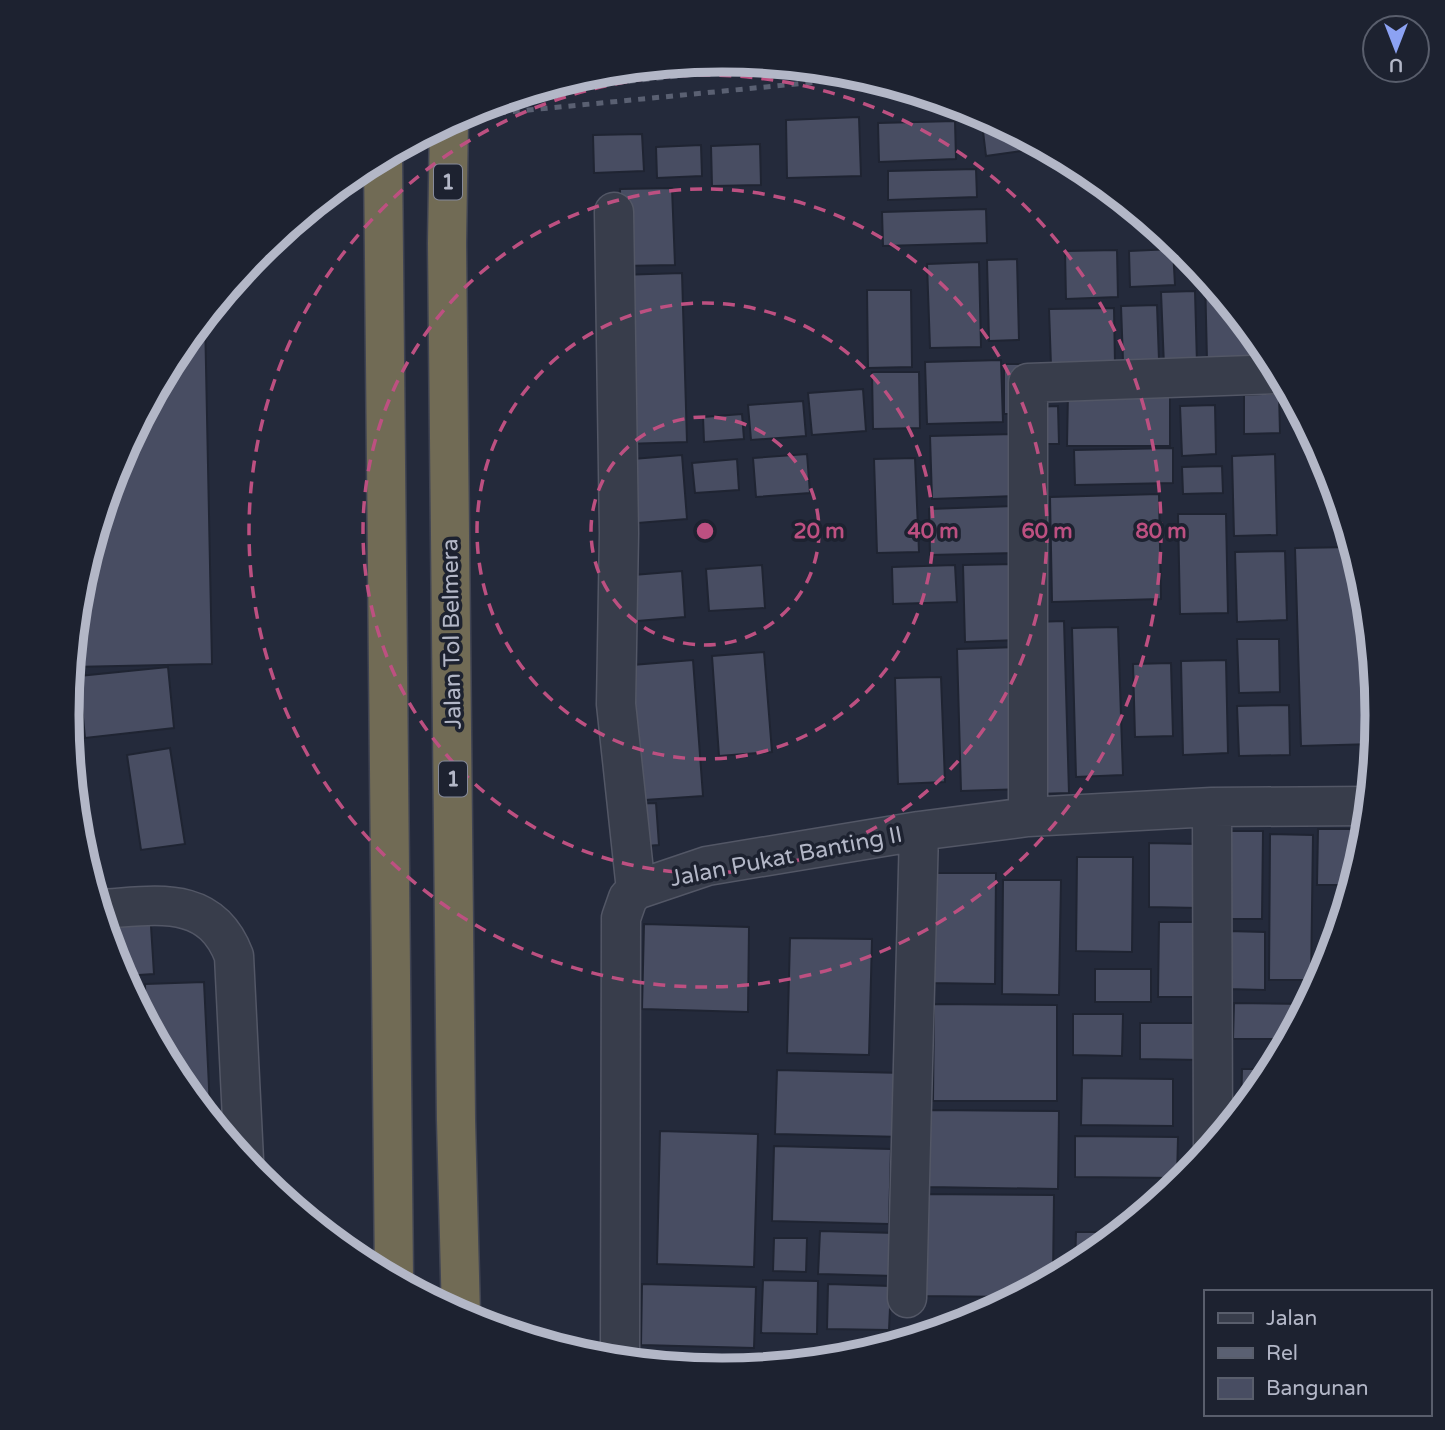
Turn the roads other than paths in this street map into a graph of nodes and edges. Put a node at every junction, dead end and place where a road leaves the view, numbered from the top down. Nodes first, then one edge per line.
1 (449, 133) edge
2 (383, 169) edge
3 (614, 212) dead end
4 (1268, 374) edge
5 (1359, 806) edge
6 (1212, 807) junction
7 (1028, 817) junction
8 (919, 831) junction
9 (636, 890) junction
10 (109, 909) edge
11 (1213, 1131) edge
12 (243, 1143) edge
13 (394, 1268) edge
14 (906, 1298) dead end
15 (461, 1302) edge
16 (620, 1350) edge

1 - 15 highway, Jalan Tol Belmera / 1
2 - 13 highway
3 - 9 street
4 - 7 street
5 - 6 street, Jalan Pukat Banting II
6 - 7 street, Jalan Pukat Banting II
6 - 11 street
7 - 8 street, Jalan Pukat Banting II
8 - 9 street, Jalan Pukat Banting II
8 - 14 street
9 - 16 street
10 - 12 street

